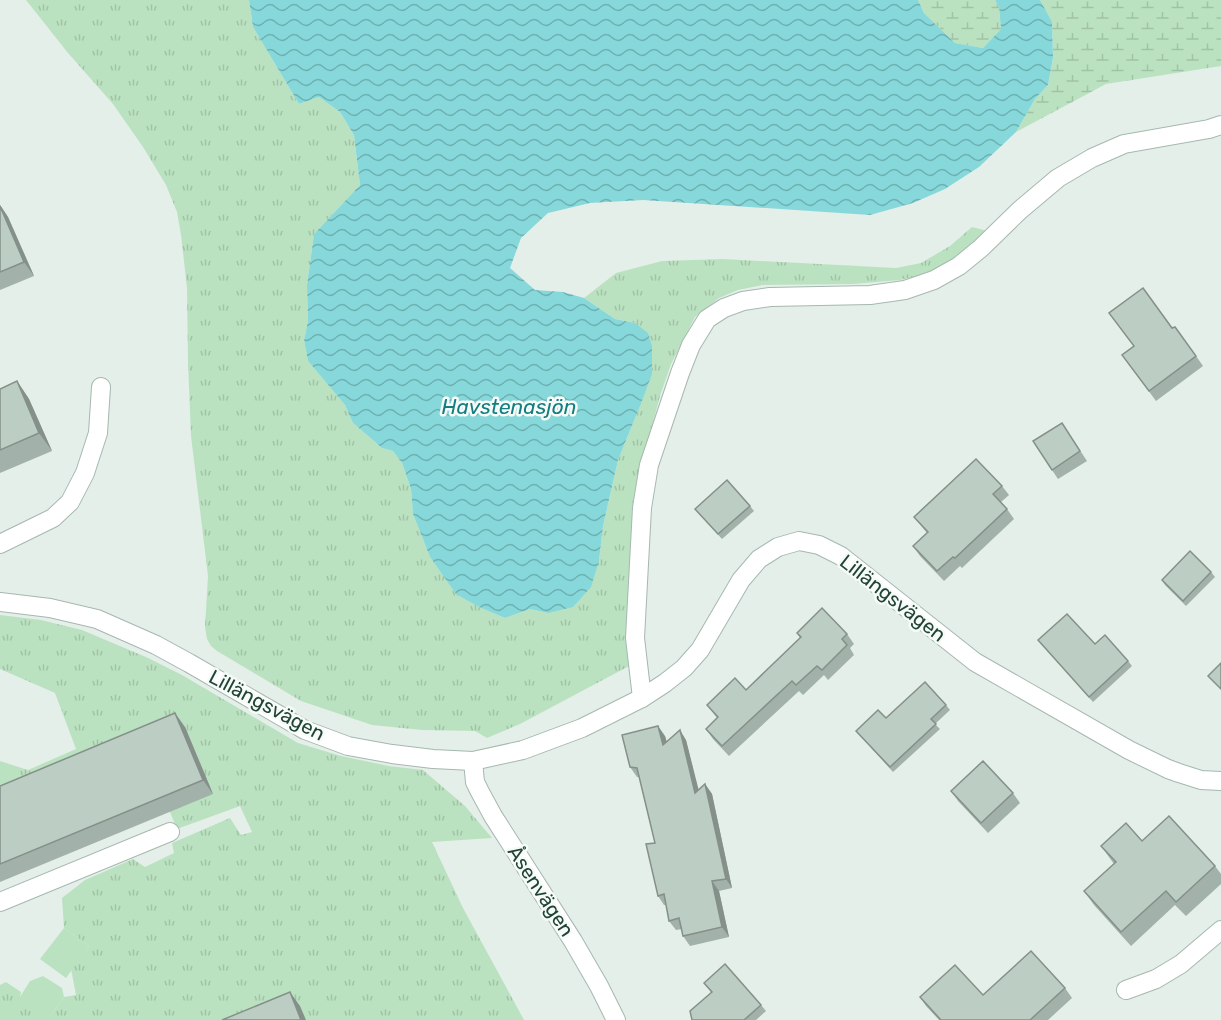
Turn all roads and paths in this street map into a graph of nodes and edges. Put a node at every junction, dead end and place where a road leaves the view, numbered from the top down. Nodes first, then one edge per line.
1 (1221, 125) edge
2 (101, 387) dead end
3 (0, 544) edge
4 (0, 602) edge
5 (642, 698) junction
6 (473, 761) junction
7 (1221, 781) edge
8 (170, 832) dead end
9 (0, 902) edge
10 (1221, 930) edge
11 (1126, 990) dead end
12 (616, 1020) edge

1 - 5 street
2 - 3 street
4 - 6 street, Lillängsvägen
5 - 6 street, Lillängsvägen
5 - 7 street, Lillängsvägen
6 - 12 street, Åsenvägen
8 - 9 street
10 - 11 street

